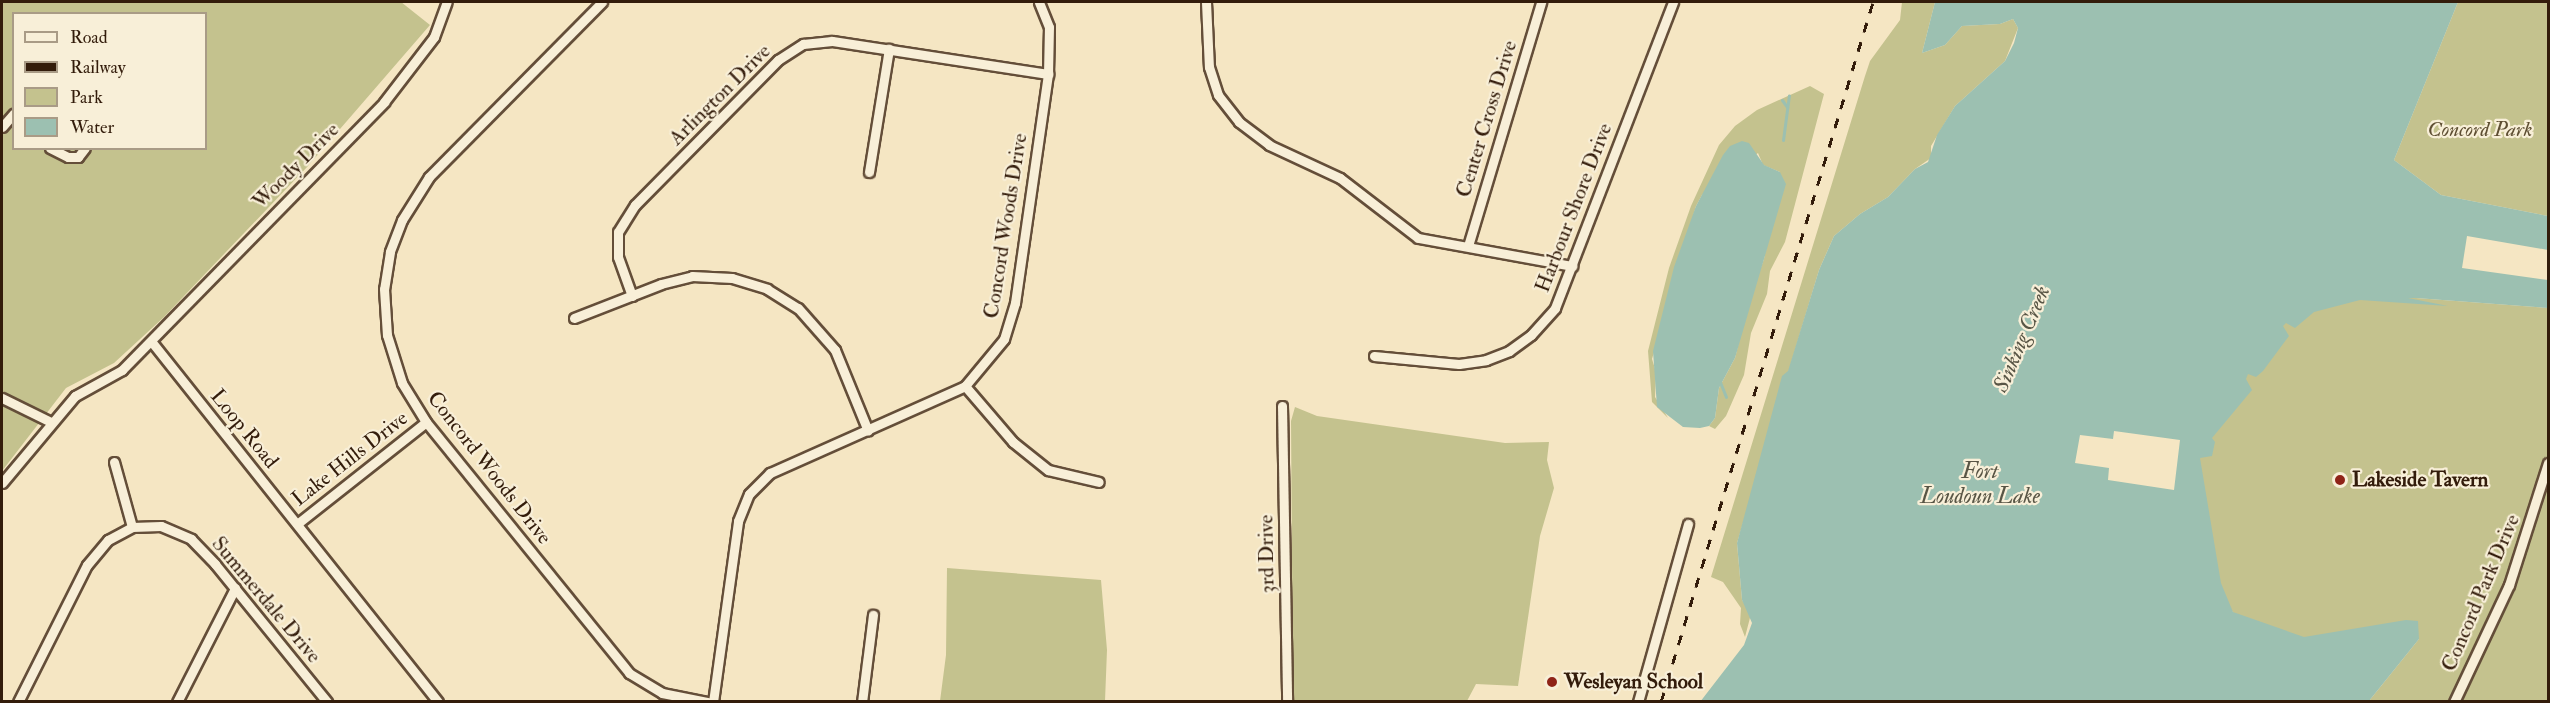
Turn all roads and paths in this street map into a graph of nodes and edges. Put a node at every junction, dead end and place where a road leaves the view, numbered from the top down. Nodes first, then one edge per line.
1 (447, 2) edge
2 (602, 2) edge
3 (1038, 2) edge
4 (1206, 2) edge
5 (1541, 2) edge
6 (1673, 2) edge
7 (889, 49) junction
8 (1048, 74) junction
9 (54, 150) edge
10 (83, 150) edge
11 (869, 172) dead end
12 (1468, 246) junction
13 (1572, 266) junction
14 (632, 296) junction
15 (574, 318) dead end
16 (151, 341) junction
17 (1374, 356) dead end
18 (965, 386) junction
19 (2, 398) edge
20 (1282, 406) dead end
21 (51, 422) junction
22 (426, 422) junction
23 (868, 431) junction
24 (114, 462) dead end
25 (2548, 463) edge
26 (1099, 482) dead end
27 (2, 483) edge
28 (297, 524) junction
29 (1688, 524) dead end
30 (132, 527) junction
31 (235, 588) junction
32 (873, 615) dead end
33 (18, 702) edge
34 (177, 702) edge
35 (327, 702) edge
36 (438, 702) edge
37 (708, 702) edge
38 (713, 702) edge
39 (862, 702) edge
40 (1287, 702) edge
41 (1638, 702) edge
42 (2454, 702) edge

1 - 16 street, Woody Drive
2 - 22 street, Concord Woods Drive
3 - 8 street, Concord Woods Drive
4 - 12 street
5 - 12 street, Center Cross Drive
6 - 13 street, Harbour Shore Drive
7 - 8 street, Arlington Drive
7 - 11 street
7 - 14 street, Arlington Drive
8 - 18 street, Concord Woods Drive
9 - 10 street
12 - 13 street
13 - 17 street, Harbour Shore Drive
14 - 15 street
14 - 23 street
16 - 21 street
16 - 28 street, Loop Road
18 - 23 street, Concord Woods Drive
18 - 26 street
19 - 21 street
20 - 40 street, 3rd Drive
21 - 27 street
22 - 28 street, Lake Hills Drive
22 - 37 street, Concord Woods Drive
23 - 38 street, Concord Woods Drive
24 - 30 street
25 - 42 street, Concord Park Drive
28 - 36 street, Loop Road
29 - 41 street
30 - 31 street, Summerdale Drive
30 - 33 street, Summerdale Drive
31 - 34 street
31 - 35 street, Summerdale Drive
32 - 39 street

